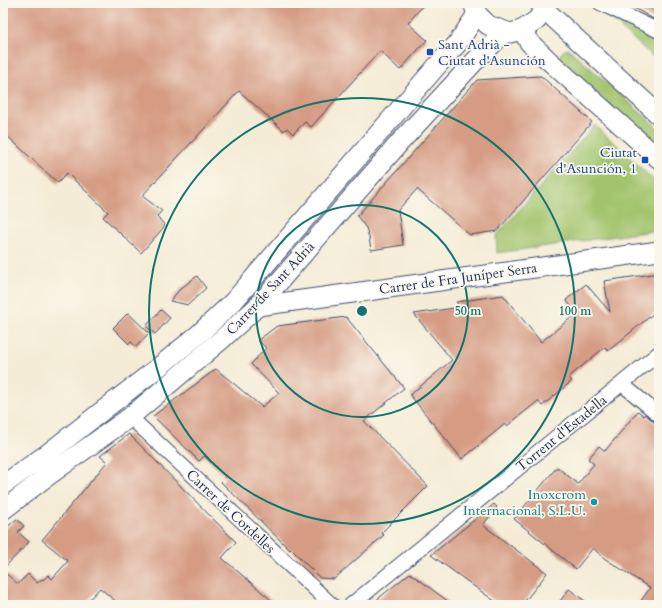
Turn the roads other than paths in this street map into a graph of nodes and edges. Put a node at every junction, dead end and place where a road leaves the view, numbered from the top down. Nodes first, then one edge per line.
1 (596, 5) edge
2 (545, 6) edge
3 (475, 9) edge
4 (513, 31) junction
5 (659, 31) edge
6 (659, 114) edge
7 (659, 159) edge
8 (659, 251) edge
9 (258, 306) junction
10 (659, 353) edge
11 (622, 384) junction
12 (659, 415) edge
13 (130, 417) junction
14 (3, 485) edge
15 (3, 510) edge
16 (332, 605) edge
17 (351, 605) edge

1 - 5 street
2 - 4 street, Carrer de Sant Adrià
2 - 6 street
3 - 4 street
3 - 14 street, Carrer de Sant Adrià
4 - 7 street
4 - 9 street, Carrer de Sant Adrià
8 - 9 street, Carrer de Fra Juníper Serra
9 - 13 street, Carrer de Sant Adrià
10 - 11 street, Torrent d'Estadella
11 - 12 street
11 - 17 street, Torrent d'Estadella
13 - 15 street, Carrer de Sant Adrià
13 - 16 street, Carrer de Cordelles

